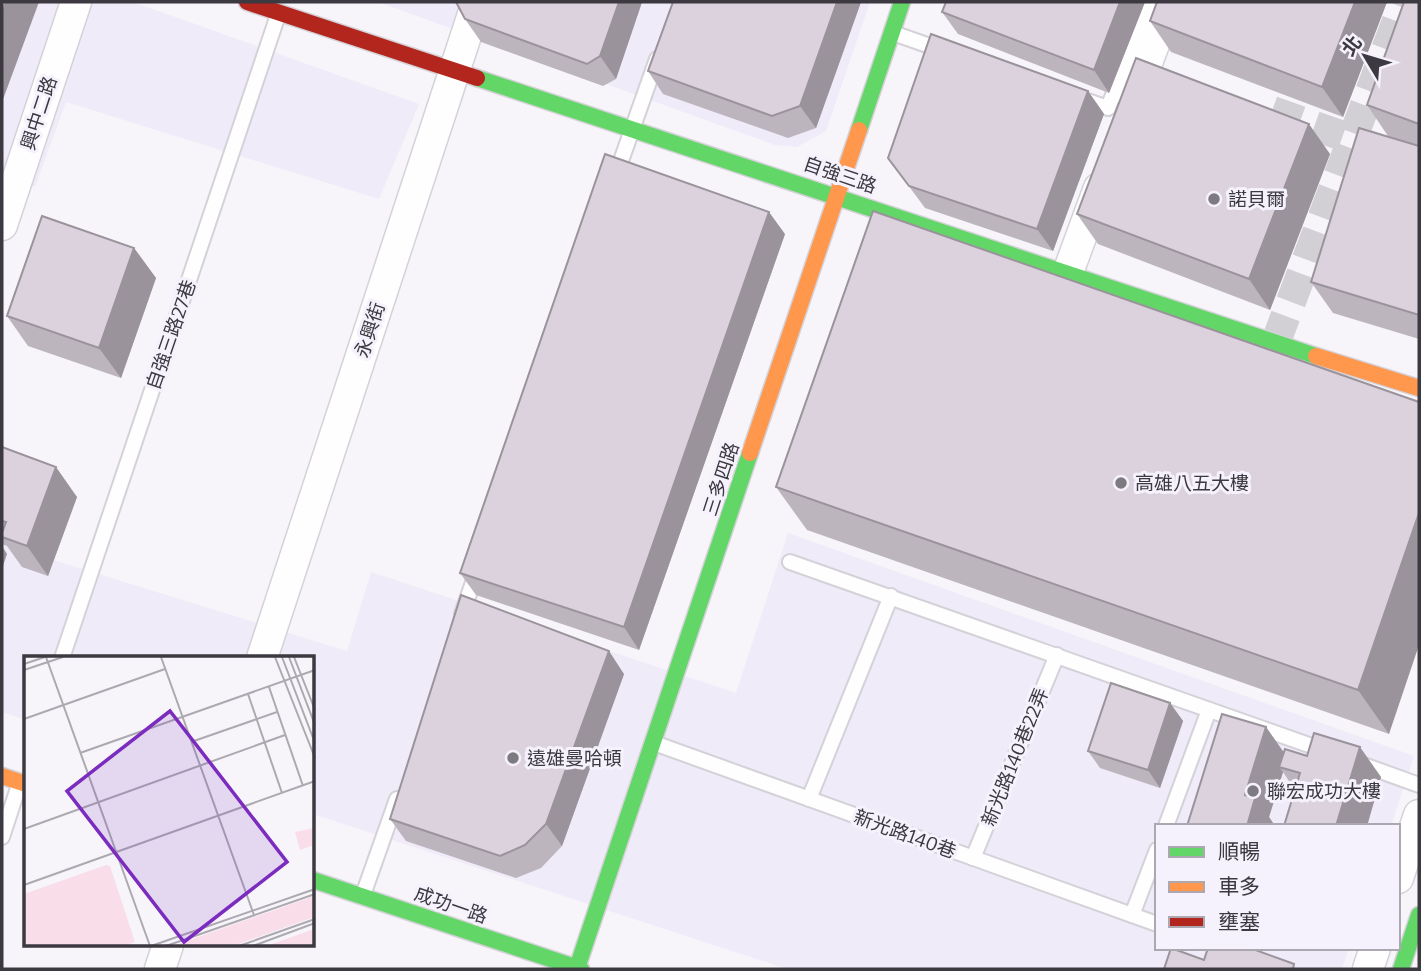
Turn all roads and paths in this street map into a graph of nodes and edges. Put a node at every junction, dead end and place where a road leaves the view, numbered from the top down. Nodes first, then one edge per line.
1 (76, 2) edge
2 (247, 2) edge
3 (477, 2) edge
4 (902, 2) edge
5 (1149, 2) edge
6 (1170, 2) edge
7 (281, 7) edge
8 (892, 33) junction
9 (664, 40) edge
10 (956, 55) edge
11 (1146, 64) junction
12 (456, 71) junction
13 (1070, 95) edge
14 (1115, 118) joint
15 (632, 129) junction
16 (1107, 167) edge
17 (610, 192) edge
18 (836, 196) junction
19 (2, 225) edge
20 (1067, 275) junction
21 (1419, 388) edge
22 (484, 552) edge
23 (790, 562) dead end
24 (891, 596) junction
25 (456, 631) edge
26 (63, 656) edge
27 (263, 656) edge
28 (1057, 656) junction
29 (1209, 710) junction
30 (654, 743) junction
31 (2, 776) edge
32 (23, 783) edge
33 (1419, 785) edge
34 (401, 789) edge
35 (809, 799) junction
36 (1419, 815) edge
37 (1167, 824) edge
38 (2, 837) edge
39 (1155, 855) edge
40 (973, 858) junction
41 (1400, 872) edge
42 (315, 881) edge
43 (362, 897) junction
44 (1132, 915) junction
45 (1419, 915) edge
46 (1155, 923) edge
47 (168, 946) edge
48 (1374, 950) edge
49 (160, 969) edge
50 (578, 969) edge
51 (1368, 969) edge
52 (1401, 969) edge

1 - 19 street, 興中二路
2 - 7 street, 自強三路
3 - 12 street, 永興街
4 - 8 street, 三多四路
5 - 11 lane
6 - 11 street
7 - 12 street, 自強三路
7 - 26 lane, 自強三路27巷
8 - 10 lane
8 - 18 street, 三多四路
9 - 15 lane
11 - 14 street
12 - 15 street, 自強三路
12 - 27 street, 永興街
13 - 14 lane
15 - 17 lane
15 - 18 street, 自強三路
16 - 20 street
18 - 20 street, 自強三路
18 - 30 street, 三多四路
20 - 21 street, 自強三路
22 - 25 lane
23 - 24 lane
24 - 28 lane
24 - 35 lane
28 - 29 lane
28 - 40 lane, 新光路140巷22弄
29 - 33 lane
29 - 37 lane
30 - 35 lane, 新光路140巷
30 - 50 street, 三多四路
31 - 32 street
32 - 38 lane
34 - 43 lane
35 - 40 lane, 新光路140巷
36 - 41 street
39 - 44 lane
40 - 44 lane, 新光路140巷
42 - 43 street, 成功一路
43 - 50 street, 成功一路
44 - 46 lane, 新光路140巷
45 - 52 street
47 - 49 street
48 - 51 street

